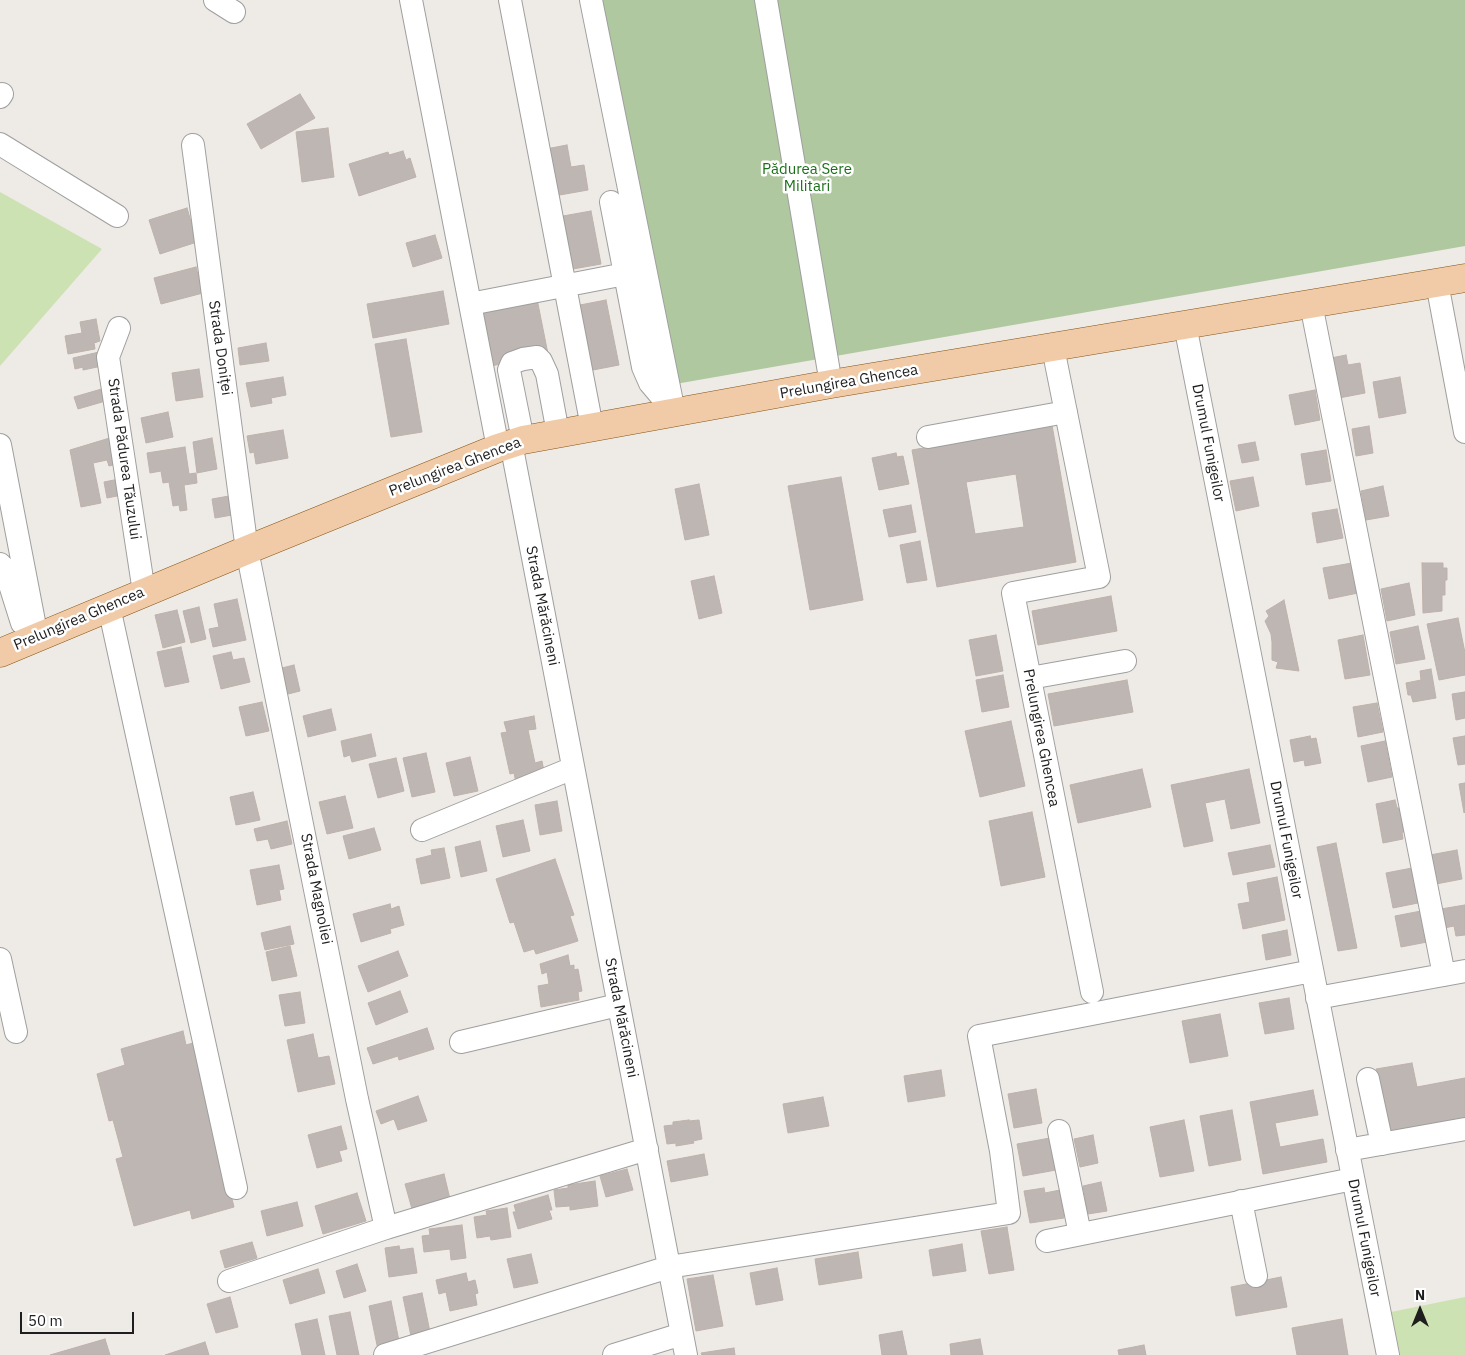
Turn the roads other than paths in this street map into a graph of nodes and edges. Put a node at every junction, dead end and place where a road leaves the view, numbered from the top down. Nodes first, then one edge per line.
1 (215, 0) edge
2 (410, 0) edge
3 (510, 0) edge
4 (591, 0) edge
5 (766, 0) edge
6 (234, 12) dead end
7 (0, 144) edge
8 (193, 146) dead end
9 (611, 202) dead end
10 (117, 216) dead end
11 (624, 274) junction
12 (1465, 278) edge
13 (1437, 283) junction
14 (565, 286) junction
15 (470, 304) junction
16 (1311, 304) junction
17 (1185, 325) junction
18 (119, 328) dead end
19 (1053, 348) junction
20 (832, 384) junction
21 (674, 412) junction
22 (1066, 412) junction
23 (592, 427) junction
24 (1465, 432) edge
25 (558, 433) junction
26 (928, 437) dead end
27 (511, 444) junction
28 (0, 445) edge
29 (247, 550) junction
30 (0, 564) edge
31 (144, 592) junction
32 (7, 600) edge
33 (109, 607) junction
34 (33, 639) junction
35 (0, 653) edge
36 (1125, 661) dead end
37 (1030, 678) junction
38 (573, 768) junction
39 (422, 830) dead end
40 (0, 959) edge
41 (1312, 971) junction
42 (1455, 973) edge
43 (1092, 992) dead end
44 (1317, 998) junction
45 (618, 1005) junction
46 (16, 1032) dead end
47 (461, 1042) dead end
48 (1368, 1079) dead end
49 (1465, 1129) edge
50 (1059, 1131) dead end
51 (1382, 1144) junction
52 (647, 1149) junction
53 (1347, 1150) junction
54 (1353, 1179) junction
55 (236, 1188) dead end
56 (1241, 1201) junction
57 (386, 1228) junction
58 (1080, 1234) junction
59 (1047, 1241) dead end
60 (669, 1267) junction
61 (1256, 1276) dead end
62 (229, 1281) dead end
63 (684, 1344) edge
64 (385, 1355) edge
65 (614, 1355) edge
66 (1388, 1355) edge

1 - 6 street
2 - 15 street
3 - 14 street
4 - 21 street
5 - 20 street
7 - 10 street
8 - 29 street, Strada Doniței
9 - 11 street
11 - 14 street
11 - 21 street
12 - 13 main road, Prelungirea Ghencea
13 - 16 main road, Prelungirea Ghencea
13 - 24 street
14 - 15 street
14 - 23 street
15 - 27 street
16 - 17 main road, Prelungirea Ghencea
16 - 42 street
17 - 19 main road, Prelungirea Ghencea
17 - 41 street, Drumul Funigeilor
18 - 31 street, Strada Pădurea Tăuzului
19 - 20 main road, Prelungirea Ghencea
19 - 22 street, Prelungirea Ghencea
20 - 21 main road, Prelungirea Ghencea
21 - 23 main road, Prelungirea Ghencea
22 - 26 street
22 - 37 street, Prelungirea Ghencea
23 - 25 main road, Prelungirea Ghencea
25 - 27 main road, Prelungirea Ghencea
25 - 27 street
27 - 29 main road, Prelungirea Ghencea
27 - 38 street, Strada Mărăcineni
28 - 34 street
29 - 31 main road, Prelungirea Ghencea
29 - 57 street, Strada Magnoliei
30 - 32 street
31 - 33 main road, Prelungirea Ghencea
32 - 34 street
33 - 34 main road, Prelungirea Ghencea
33 - 55 street
34 - 35 main road, Prelungirea Ghencea
36 - 37 street
37 - 43 street, Prelungirea Ghencea
38 - 39 street
38 - 45 street, Strada Mărăcineni
40 - 46 street
41 - 44 street, Drumul Funigeilor
41 - 60 street
42 - 44 street
44 - 53 street, Drumul Funigeilor
45 - 47 street
45 - 52 street, Strada Mărăcineni
48 - 51 street
49 - 51 street
50 - 58 street
51 - 53 street
52 - 57 street
52 - 60 street, Strada Mărăcineni
53 - 54 street, Drumul Funigeilor
54 - 56 street
54 - 66 street, Drumul Funigeilor
56 - 58 street
56 - 61 street
57 - 62 street
58 - 59 street
60 - 63 street, Strada Mărăcineni
60 - 64 street
63 - 65 street, Strada Mărăcineni

